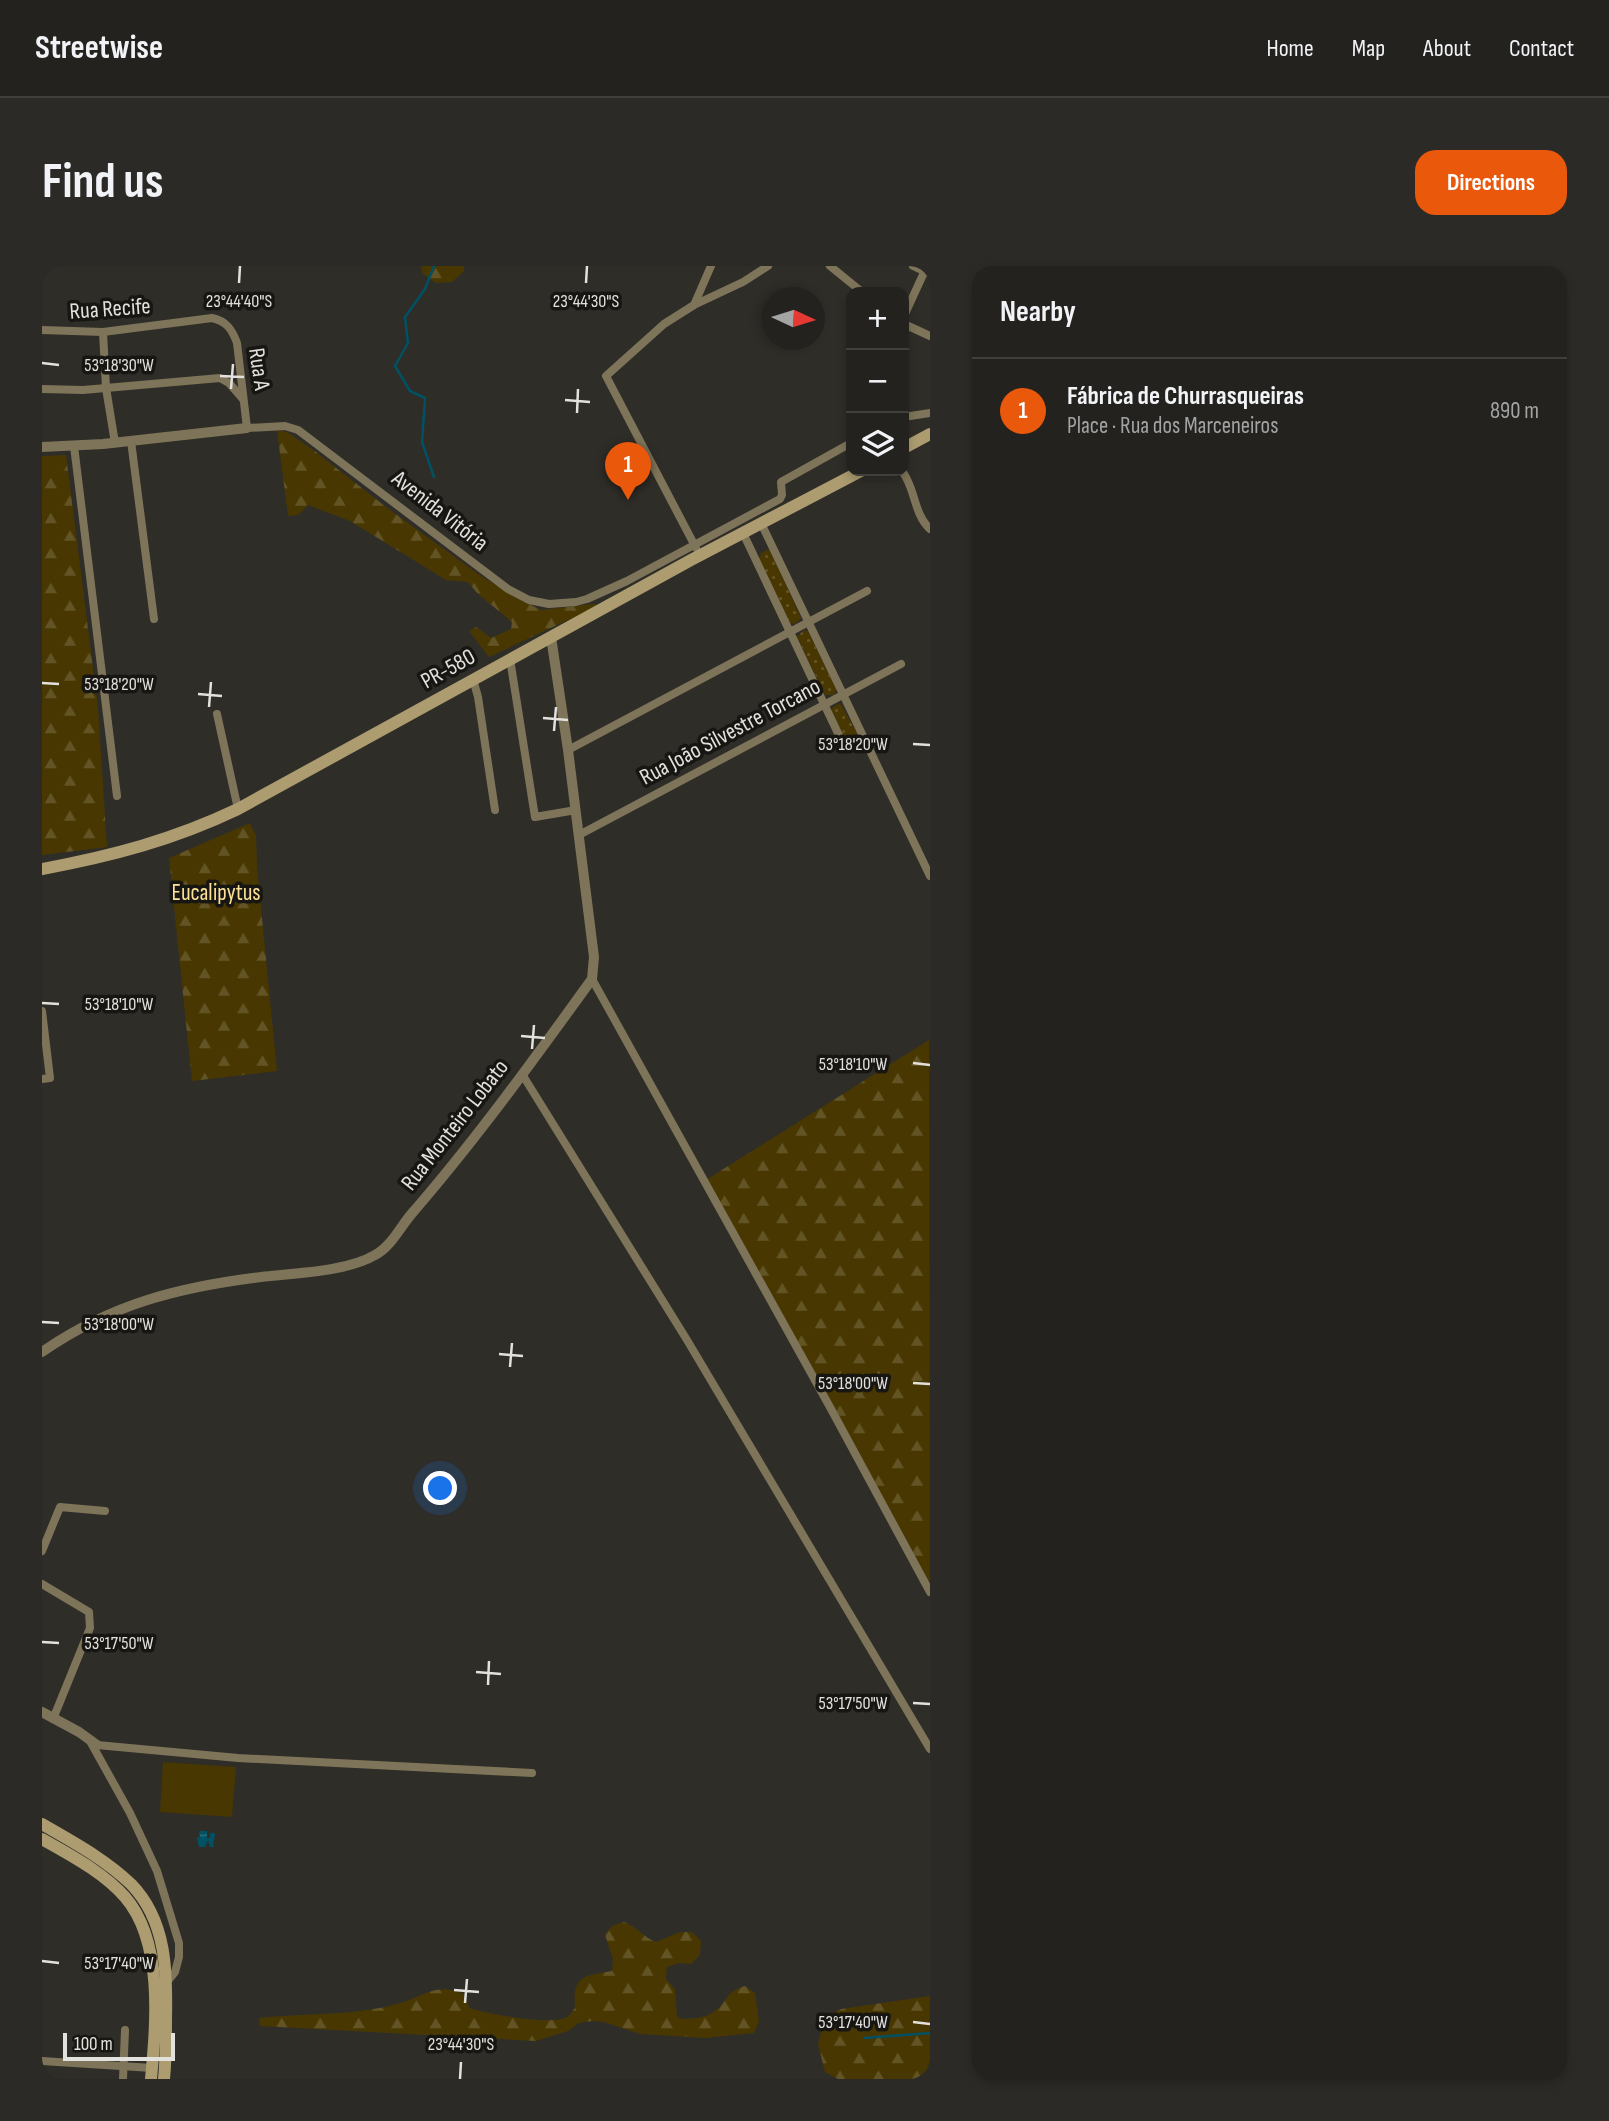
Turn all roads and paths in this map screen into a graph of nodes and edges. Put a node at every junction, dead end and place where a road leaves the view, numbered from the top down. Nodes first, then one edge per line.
1 (711, 266) edge
2 (768, 266) edge
3 (830, 266) edge
4 (913, 266) edge
5 (927, 270) edge
6 (857, 287) edge
7 (694, 304) junction
8 (909, 306) edge
9 (221, 320) joint
10 (909, 326) edge
11 (42, 330) edge
12 (103, 332) junction
13 (42, 336) edge
14 (930, 336) edge
15 (106, 388) junction
16 (42, 389) edge
17 (244, 400) junction
18 (930, 413) edge
19 (909, 416) edge
20 (247, 428) junction
21 (930, 434) edge
22 (131, 442) junction
23 (114, 443) junction
24 (42, 446) edge
25 (74, 446) junction
26 (846, 446) edge
27 (909, 446) edge
28 (851, 476) edge
29 (905, 476) edge
30 (761, 523) junction
31 (930, 529) edge
32 (743, 533) junction
33 (697, 550) junction
34 (867, 591) dead end
35 (154, 619) dead end
36 (808, 623) junction
37 (790, 631) junction
38 (551, 637) junction
39 (510, 659) junction
40 (901, 664) dead end
41 (473, 679) junction
42 (842, 694) junction
43 (824, 704) junction
44 (218, 714) dead end
45 (863, 738) junction
46 (568, 750) junction
47 (117, 796) dead end
48 (238, 809) junction
49 (495, 810) dead end
50 (576, 810) junction
51 (579, 835) junction
52 (42, 869) edge
53 (930, 876) edge
54 (592, 979) junction
55 (42, 1011) edge
56 (522, 1074) junction
57 (42, 1079) edge
58 (42, 1352) edge
59 (105, 1511) dead end
60 (42, 1551) edge
61 (42, 1584) edge
62 (930, 1592) edge
63 (42, 1712) edge
64 (53, 1719) junction
65 (93, 1743) junction
66 (930, 1749) edge
67 (532, 1773) dead end
68 (42, 1824) edge
69 (42, 1839) edge
70 (167, 1982) junction
71 (125, 2030) dead end
72 (42, 2060) edge
73 (124, 2067) junction
74 (152, 2073) edge
75 (123, 2079) edge
76 (164, 2079) edge

1 - 7 street
2 - 7 street
3 - 6 street
4 - 5 street
5 - 8 street
7 - 33 street
9 - 12 street, Rua Recife
9 - 17 street, Rua A
10 - 14 street
11 - 12 street, Rua Recife
11 - 13 street
12 - 15 street
15 - 16 street
15 - 17 street
15 - 23 street
17 - 20 street, Rua A
18 - 19 street
20 - 22 street, Avenida Vitória
20 - 33 street, Avenida Vitória
21 - 27 main road
22 - 23 street, Avenida Vitória
22 - 35 street
23 - 25 street, Avenida Vitória
24 - 25 street, Avenida Vitória
25 - 47 street
26 - 33 street, Avenida Vitória
28 - 30 main road, PR-580 / PR-580
29 - 31 street
30 - 32 main road, PR-580 / PR-580
30 - 36 street
32 - 33 main road, PR-580 / PR-580
32 - 37 street
33 - 38 main road, PR-580 / PR-580
34 - 36 street
36 - 37 street
36 - 42 street
37 - 43 street
37 - 46 street
38 - 39 main road, PR-580 / PR-580
38 - 46 street
39 - 41 main road, PR-580 / PR-580
39 - 50 street
40 - 42 street, Rua João Silvestre Torcano
41 - 48 main road, PR-580 / PR-580
41 - 49 street
42 - 43 street, Rua João Silvestre Torcano
42 - 45 street
43 - 45 street
43 - 51 street, Rua João Silvestre Torcano
44 - 48 street
45 - 53 street
46 - 50 street
48 - 52 main road, PR-580 / PR-580
50 - 51 street
51 - 54 street
54 - 56 street, Rua Monteiro Lobato
54 - 62 street
55 - 57 street
56 - 58 street, Rua Monteiro Lobato
56 - 66 street
59 - 60 street
61 - 64 street
63 - 64 street
64 - 65 street
65 - 67 street
65 - 70 street
68 - 70 main road
69 - 74 main road
70 - 76 main road
71 - 73 street
72 - 73 street
73 - 74 street
73 - 75 street

